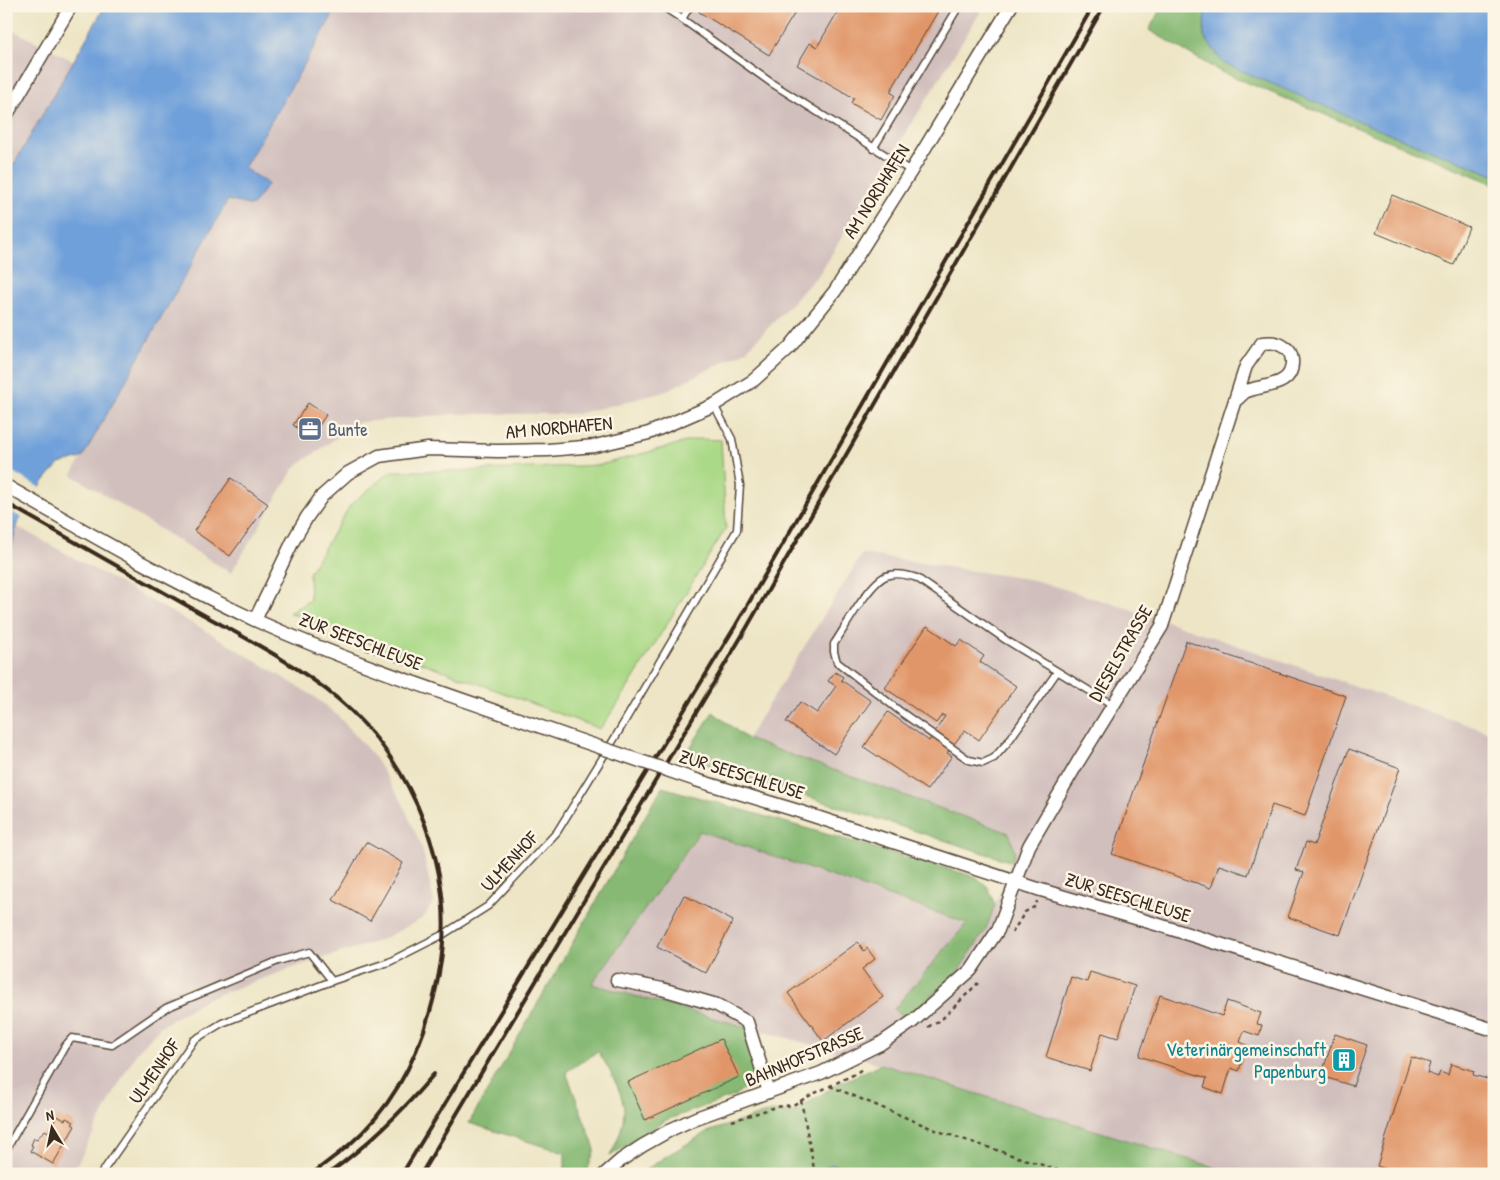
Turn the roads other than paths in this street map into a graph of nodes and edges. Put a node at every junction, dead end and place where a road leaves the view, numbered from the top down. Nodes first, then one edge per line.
1 (70, 6) edge
2 (662, 6) edge
3 (690, 6) edge
4 (958, 6) edge
5 (1011, 6) edge
6 (682, 19) junction
7 (6, 116) edge
8 (873, 149) junction
9 (911, 171) junction
10 (1236, 400) junction
11 (714, 405) junction
12 (6, 486) edge
13 (255, 620) junction
14 (1057, 672) junction
15 (1113, 705) junction
16 (1016, 882) junction
17 (617, 980) dead end
18 (332, 981) junction
19 (1494, 1030) edge
20 (770, 1092) junction
21 (6, 1150) edge
22 (101, 1174) edge
23 (605, 1174) edge

1 - 7 street
2 - 6 lane
3 - 6 lane
4 - 8 lane
5 - 9 street, AM NORDHAFEN
6 - 8 lane
8 - 9 lane
9 - 11 street, AM NORDHAFEN
10 - 10 street, DIESELSTRASSE
10 - 15 street, DIESELSTRASSE
11 - 13 street, AM NORDHAFEN
11 - 18 lane, ULMENHOF
12 - 13 street, ZUR SEESCHLEUSE
13 - 16 street, ZUR SEESCHLEUSE, bridge
14 - 14 lane
14 - 15 lane
15 - 16 street, DIESELSTRASSE
16 - 19 street, ZUR SEESCHLEUSE
16 - 20 street, BAHNHOFSTRASSE
17 - 20 street
18 - 21 lane
18 - 22 lane, ULMENHOF
20 - 23 street, BAHNHOFSTRASSE

